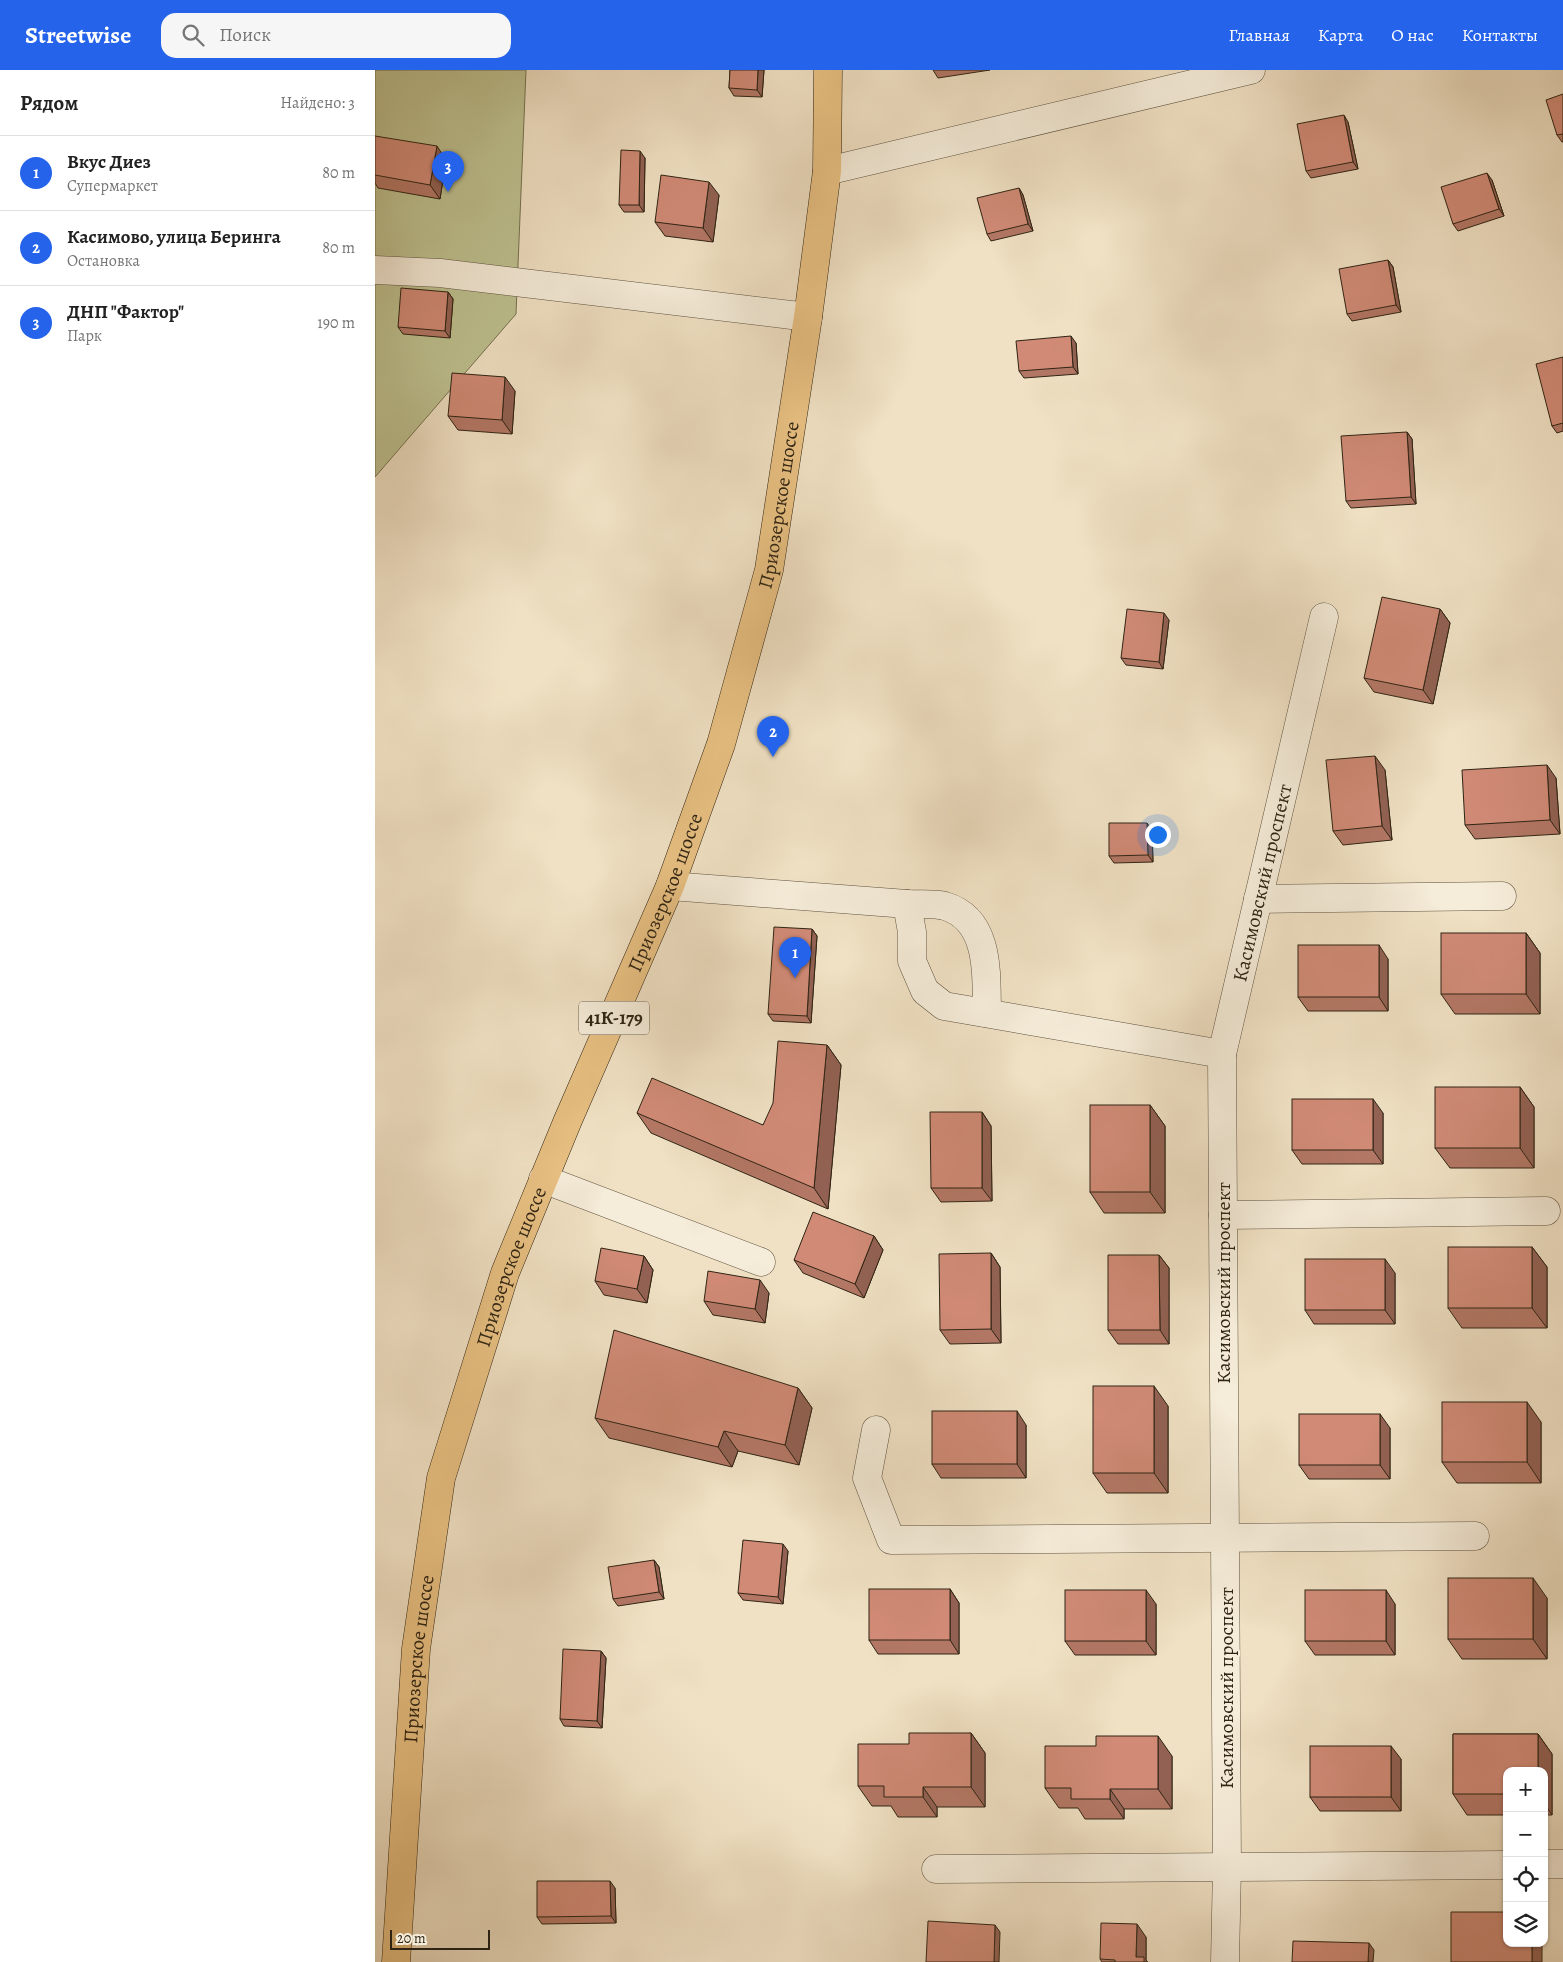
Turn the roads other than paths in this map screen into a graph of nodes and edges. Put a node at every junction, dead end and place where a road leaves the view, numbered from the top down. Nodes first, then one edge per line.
1 (828, 70) edge
2 (1251, 70) edge
3 (1215, 75) edge
4 (827, 171) junction
5 (375, 270) edge
6 (808, 317) junction
7 (1324, 617) dead end
8 (670, 886) junction
9 (1502, 896) dead end
10 (1258, 899) junction
11 (907, 904) junction
12 (987, 1013) junction
13 (1221, 1054) junction
14 (543, 1179) junction
15 (1546, 1211) dead end
16 (1223, 1215) junction
17 (761, 1262) dead end
18 (876, 1430) dead end
19 (1475, 1536) dead end
20 (1225, 1537) junction
21 (1503, 1865) edge
22 (1227, 1866) junction
23 (936, 1869) dead end
24 (395, 1962) edge
25 (1225, 1962) edge

1 - 4 main road, Приозерское шоссе / 41К-179
2 - 3 street
3 - 4 street
4 - 6 main road, Приозерское шоссе / 41К-179
5 - 6 street
6 - 8 main road, Приозерское шоссе / 41К-179
7 - 10 street, Касимовский проспект
8 - 11 street
8 - 14 main road, Приозерское шоссе / 41К-179
9 - 10 street
10 - 13 street, Касимовский проспект
11 - 12 street
11 - 12 street
12 - 13 street
13 - 16 street, Касимовский проспект
14 - 17 street
14 - 24 main road, Приозерское шоссе / 41К-179
15 - 16 street
16 - 20 street, Касимовский проспект
18 - 20 street
19 - 20 street
20 - 22 street, Касимовский проспект
21 - 22 street
22 - 23 street
22 - 25 street, Касимовский проспект

